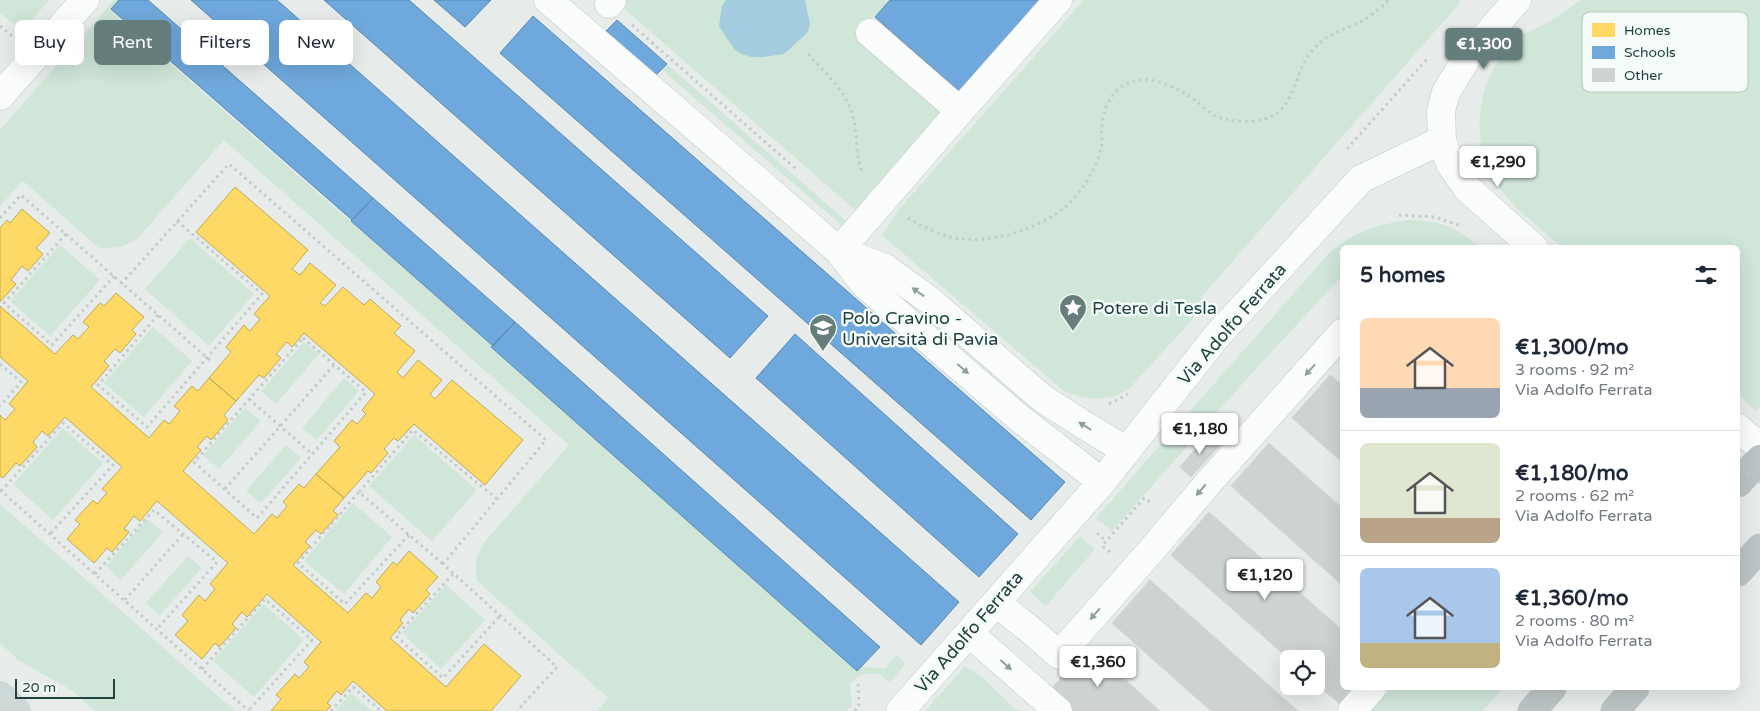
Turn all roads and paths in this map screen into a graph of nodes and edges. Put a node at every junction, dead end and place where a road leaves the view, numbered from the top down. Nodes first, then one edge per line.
1 (85, 0) edge
2 (548, 0) edge
3 (1058, 0) edge
4 (1389, 0) edge
5 (1517, 0) edge
6 (610, 2) edge
7 (870, 32) dead end
8 (808, 54) dead end
9 (0, 96) edge
10 (960, 111) junction
11 (1442, 140) junction
12 (803, 175) dead end
13 (884, 199) junction
14 (1399, 215) dead end
15 (0, 218) edge
16 (177, 221) junction
17 (1461, 226) dead end
18 (66, 234) junction
19 (1531, 245) edge
20 (839, 251) junction
21 (114, 276) junction
22 (121, 284) junction
23 (158, 315) junction
24 (1340, 336) edge
25 (206, 357) junction
26 (212, 362) dead end
27 (0, 364) edge
28 (334, 365) junction
29 (1133, 389) dead end
30 (249, 399) junction
31 (0, 406) edge
32 (1101, 406) dead end
33 (281, 426) junction
34 (1740, 430) edge
35 (1760, 447) edge
36 (1127, 451) junction
37 (312, 454) junction
38 (1760, 459) edge
39 (1740, 466) edge
40 (1740, 481) edge
41 (1102, 482) junction
42 (1760, 483) edge
43 (225, 490) junction
44 (1, 491) edge
45 (359, 492) junction
46 (497, 499) junction
47 (1144, 509) dead end
48 (50, 534) junction
49 (183, 534) junction
50 (409, 535) junction
51 (1113, 544) dead end
52 (1760, 548) edge
53 (442, 564) junction
54 (1740, 570) edge
55 (95, 574) junction
56 (454, 574) junction
57 (125, 600) junction
58 (996, 603) junction
59 (500, 616) junction
60 (157, 629) junction
61 (969, 633) junction
62 (1059, 655) junction
63 (202, 669) junction
64 (858, 682) dead end
65 (1031, 687) junction
66 (1370, 690) edge
67 (1550, 690) edge
68 (1634, 690) edge
69 (0, 696) edge
70 (16, 711) edge
71 (249, 711) edge
72 (331, 711) edge
73 (381, 711) edge
74 (517, 711) edge
75 (855, 711) edge
76 (900, 711) edge
77 (1058, 711) edge
78 (1352, 711) edge
79 (1532, 711) edge
80 (1615, 711) edge

1 - 9 street
2 - 20 street
3 - 10 street
4 - 13 path
5 - 11 street
6 - 12 path
7 - 10 street
8 - 13 path
10 - 13 street
11 - 19 street
11 - 36 street, Via Adolfo Ferrata
13 - 20 street
14 - 17 path
15 - 18 path
16 - 22 path
16 - 25 path
16 - 46 path
18 - 21 path
18 - 21 path
36 -> 20 street
20 -> 41 street
21 - 22 path
22 - 23 path
23 - 25 path
23 - 25 path
24 -> 62 street
25 - 26 path
27 - 31 path
28 - 30 path
28 - 33 path
28 - 37 path
29 - 32 path
30 - 33 path
30 - 43 path
33 - 37 path
33 - 43 path
34 - 35 street
36 - 41 street, Via Adolfo Ferrata
37 - 43 path
38 - 40 highway
39 - 42 path, bridge
41 - 58 street, Via Adolfo Ferrata
44 - 48 path
44 - 48 path
45 - 46 path
45 - 50 path
45 - 50 path
46 - 53 path
47 - 51 path
48 - 55 path
49 - 55 path
49 - 57 path
49 - 60 path
50 - 53 path
52 - 54 highway
53 - 56 path
55 - 57 path
56 - 59 path
56 - 59 path
57 - 60 path
58 - 61 street, Via Adolfo Ferrata
58 - 62 street
59 - 74 path
60 - 63 path
61 -> 65 street
61 - 76 street, Via Adolfo Ferrata
62 - 65 street
63 - 71 path
63 - 71 path
64 - 75 path
65 - 77 street
66 - 78 street
67 - 79 highway
68 - 80 highway
69 - 70 main road
72 - 73 path

